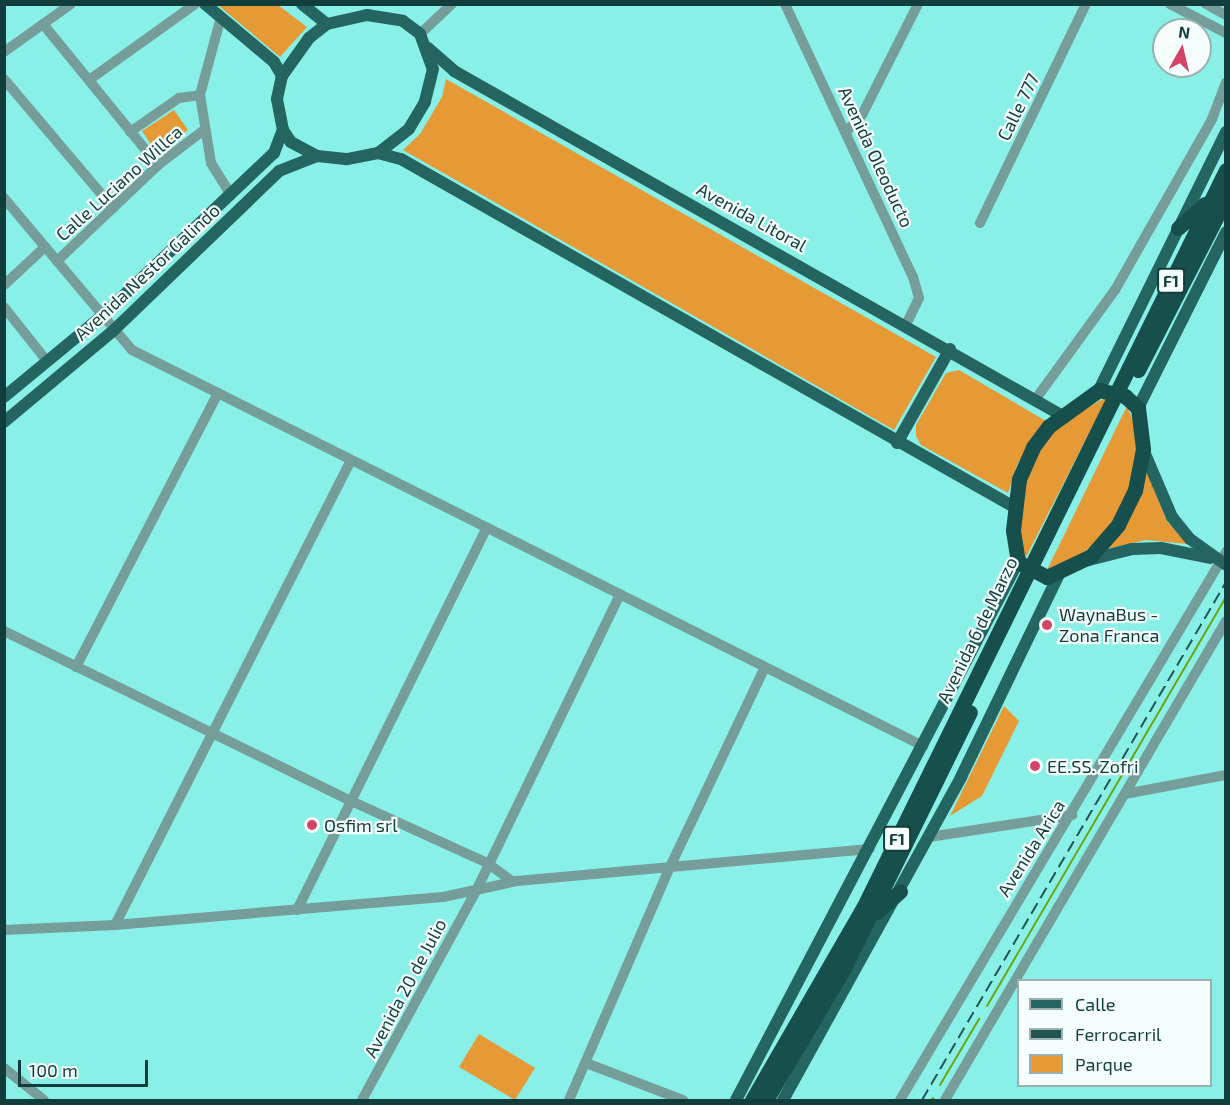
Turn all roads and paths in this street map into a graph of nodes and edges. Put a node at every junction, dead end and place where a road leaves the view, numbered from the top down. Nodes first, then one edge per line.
1 (72, 4) edge
2 (195, 4) edge
3 (205, 4) edge
4 (302, 4) edge
5 (452, 4) edge
6 (785, 4) edge
7 (918, 4) edge
8 (1086, 4) edge
9 (1170, 4) edge
10 (1206, 4) edge
11 (1226, 15) edge
12 (221, 17) junction
13 (43, 24) junction
14 (327, 24) junction
15 (1226, 33) edge
16 (420, 34) junction
17 (428, 48) junction
18 (4, 52) edge
19 (282, 76) junction
20 (4, 79) edge
21 (89, 80) junction
22 (1226, 83) edge
23 (200, 95) junction
24 (204, 130) junction
25 (283, 130) junction
26 (130, 132) junction
27 (846, 132) junction
28 (1226, 132) edge
29 (378, 153) junction
30 (317, 156) junction
31 (158, 165) junction
32 (1226, 170) edge
33 (231, 195) junction
34 (4, 198) edge
35 (1219, 198) edge
36 (113, 208) junction
37 (9, 211) edge
38 (980, 223) dead end
39 (1178, 228) junction
40 (1226, 232) edge
41 (45, 247) junction
42 (57, 261) junction
43 (4, 285) edge
44 (5, 309) edge
45 (102, 316) junction
46 (906, 325) junction
47 (114, 330) junction
48 (950, 349) junction
49 (47, 361) junction
50 (1099, 390) junction
51 (218, 393) junction
52 (1120, 394) junction
53 (4, 397) edge
54 (1035, 400) junction
55 (1138, 408) junction
56 (1060, 415) junction
57 (4, 422) edge
58 (897, 443) junction
59 (1143, 448) junction
60 (351, 460) junction
61 (1014, 507) junction
62 (488, 528) junction
63 (1224, 559) edge
64 (1085, 561) junction
65 (1028, 568) junction
66 (1059, 574) junction
67 (620, 594) junction
68 (1226, 621) edge
69 (4, 631) edge
70 (76, 667) junction
71 (765, 667) junction
72 (213, 733) junction
73 (923, 746) junction
74 (1226, 775) edge
75 (1125, 794) junction
76 (349, 800) junction
77 (1072, 815) junction
78 (928, 837) junction
79 (870, 849) junction
80 (487, 863) junction
81 (670, 867) junction
82 (513, 882) junction
83 (476, 891) junction
84 (900, 891) junction
85 (297, 910) junction
86 (870, 918) junction
87 (115, 925) junction
88 (4, 930) edge
89 (586, 1063) junction
90 (5, 1068) edge
91 (44, 1101) edge
92 (362, 1101) edge
93 (569, 1101) edge
94 (683, 1101) edge
95 (736, 1101) edge
96 (752, 1101) edge
97 (766, 1101) edge
98 (783, 1101) edge
99 (900, 1101) edge
100 (945, 1101) edge

1 - 13 street
2 - 21 street
3 - 12 main road
4 - 14 main road
5 - 16 street
6 - 27 street, Avenida Oleoducto
7 - 27 street
8 - 38 street, Calle 777
9 - 15 street
10 - 11 street
12 - 19 main road
12 - 23 street
13 - 18 street
13 - 21 street
14 - 16 main road
14 - 19 main road
16 - 17 main road
17 - 29 main road
17 - 46 main road, Avenida Litoral
19 - 25 main road
20 - 36 street
21 - 26 street
22 - 54 street
23 - 24 street
23 - 26 street
24 - 31 street, Calle Luciano Willca
24 - 33 street
25 - 30 main road
25 - 33 main road, Avenida Nestor Galindo
26 - 31 street
27 - 46 street, Avenida Oleoducto
28 - 39 main road
29 - 30 main road
29 - 58 main road
30 - 47 main road, Avenida Nestor Galindo
31 - 36 street, Calle Luciano Willca
32 - 35 highway, Avenida 6 de Marzo / F1
33 - 45 main road, Avenida Nestor Galindo
34 - 37 street
35 - 39 highway
35 - 52 highway, Avenida 6 de Marzo / F1
36 - 42 street, Calle Luciano Willca
37 - 41 street
39 - 50 main road
40 - 55 main road
41 - 42 street
41 - 43 street
42 - 45 street
44 - 49 street
45 - 47 street
45 - 49 main road, Avenida Nestor Galindo
46 - 48 main road, Avenida Litoral
47 - 51 street
47 - 57 main road, Avenida Nestor Galindo
48 - 54 main road, Avenida Litoral
48 - 58 main road
49 - 53 main road, Avenida Nestor Galindo
50 - 52 highway
50 - 56 highway
51 - 60 street
51 - 70 street
52 - 55 highway
52 - 65 highway, Avenida 6 de Marzo / F1
54 - 56 main road, Avenida Litoral
55 - 59 highway
56 - 61 highway
58 - 61 main road
59 - 63 main road
59 - 64 highway
60 - 62 street
60 - 72 street
61 - 65 highway
62 - 67 street
62 - 76 street
63 - 64 main road
63 - 77 street, Avenida Arica
64 - 66 highway
65 - 66 highway
65 - 73 main road, Avenida 6 de Marzo
65 - 86 highway, Avenida 6 de Marzo / F1
65 - 96 highway, Avenida 6 de Marzo / F1
66 - 78 main road
67 - 71 street
67 - 80 street, Avenida 20 de Julio
68 - 75 street
69 - 70 street
70 - 72 street
71 - 73 street
71 - 81 street
72 - 76 street
72 - 87 street
73 - 79 main road, Avenida 6 de Marzo
74 - 75 street
75 - 100 street
76 - 80 street
76 - 85 street
77 - 78 street
77 - 99 street, Avenida Arica
78 - 84 main road
79 - 81 street
79 - 95 main road, Avenida 6 de Marzo
80 - 82 street
80 - 83 street, Avenida 20 de Julio
81 - 82 street
81 - 89 street
82 - 83 street
83 - 85 street
83 - 92 street, Avenida 20 de Julio
84 - 86 highway
84 - 98 main road
85 - 87 street
86 - 97 highway, Avenida 6 de Marzo / F1
87 - 88 street
89 - 93 street
89 - 94 street
90 - 91 street

